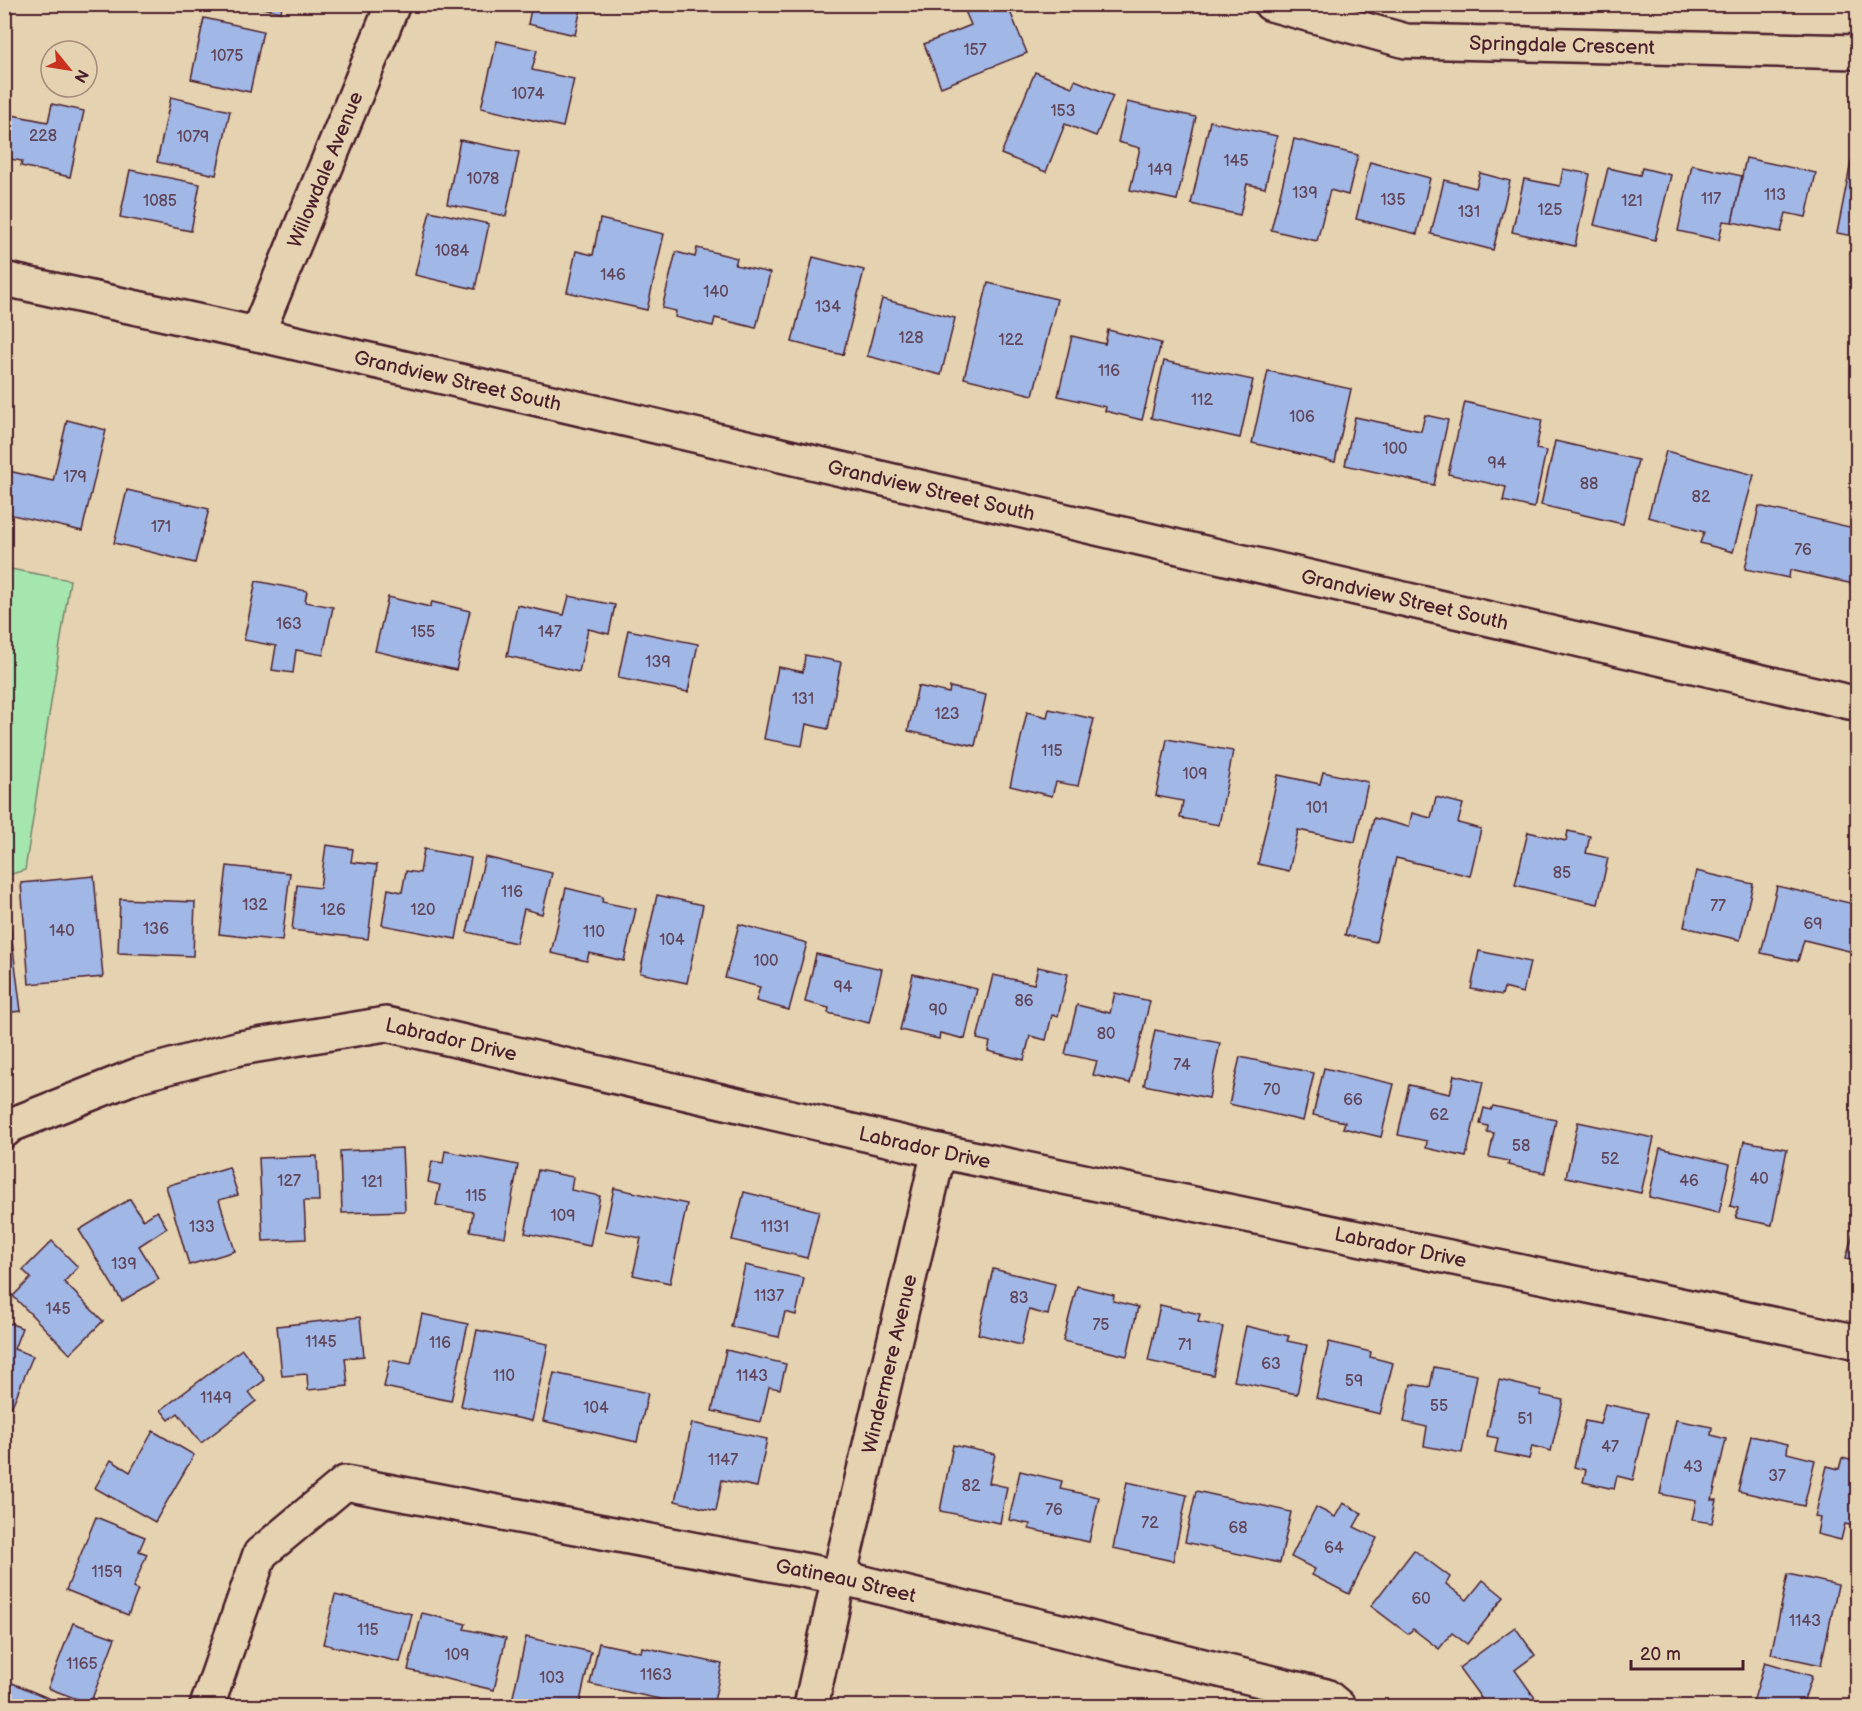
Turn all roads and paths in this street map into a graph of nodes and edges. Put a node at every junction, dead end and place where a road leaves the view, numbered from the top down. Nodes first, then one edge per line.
1 (393, 4) edge
2 (1271, 4) edge
3 (1857, 52) edge
4 (4, 279) edge
5 (257, 334) junction
6 (1857, 704) edge
7 (4, 1131) edge
8 (939, 1151) junction
9 (1857, 1342) edge
10 (839, 1577) junction
11 (207, 1707) edge
12 (812, 1707) edge
13 (1338, 1707) edge

1 - 5 street, Willowdale Avenue
2 - 3 street, Springdale Crescent
4 - 5 street, Grandview Street South
5 - 6 street, Grandview Street South
7 - 8 street, Labrador Drive
8 - 9 street, Labrador Drive
8 - 10 street, Windermere Avenue
10 - 11 street, Gatineau Street
10 - 12 street, Windermere Avenue
10 - 13 street, Gatineau Street

